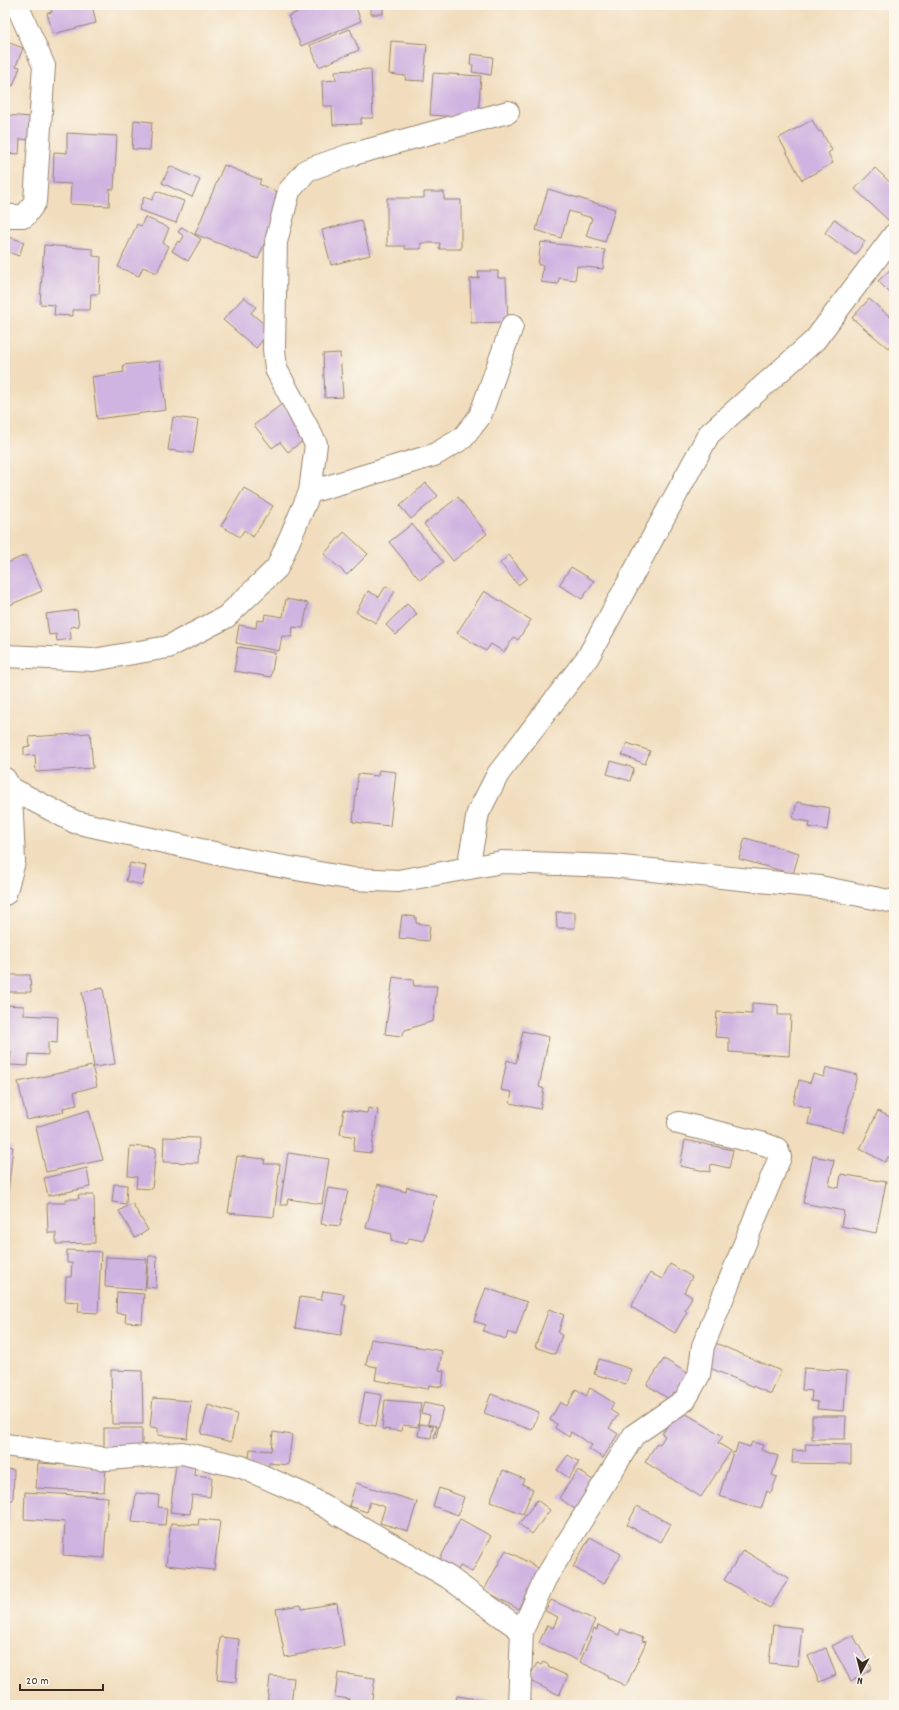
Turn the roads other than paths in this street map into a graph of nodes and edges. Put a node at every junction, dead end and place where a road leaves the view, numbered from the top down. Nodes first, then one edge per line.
1 (17, 5) edge
2 (508, 112) dead end
3 (5, 216) edge
4 (894, 235) edge
5 (512, 326) dead end
6 (310, 492) junction
7 (5, 656) edge
8 (7, 784) edge
9 (468, 868) junction
10 (5, 894) edge
11 (894, 902) edge
12 (679, 1123) dead end
13 (5, 1445) edge
14 (522, 1631) junction
15 (519, 1705) edge

1 - 3 street
2 - 6 street
4 - 9 street
5 - 6 street
6 - 7 street
8 - 9 street
8 - 10 street
9 - 11 street
12 - 14 street
13 - 14 street
14 - 15 street

